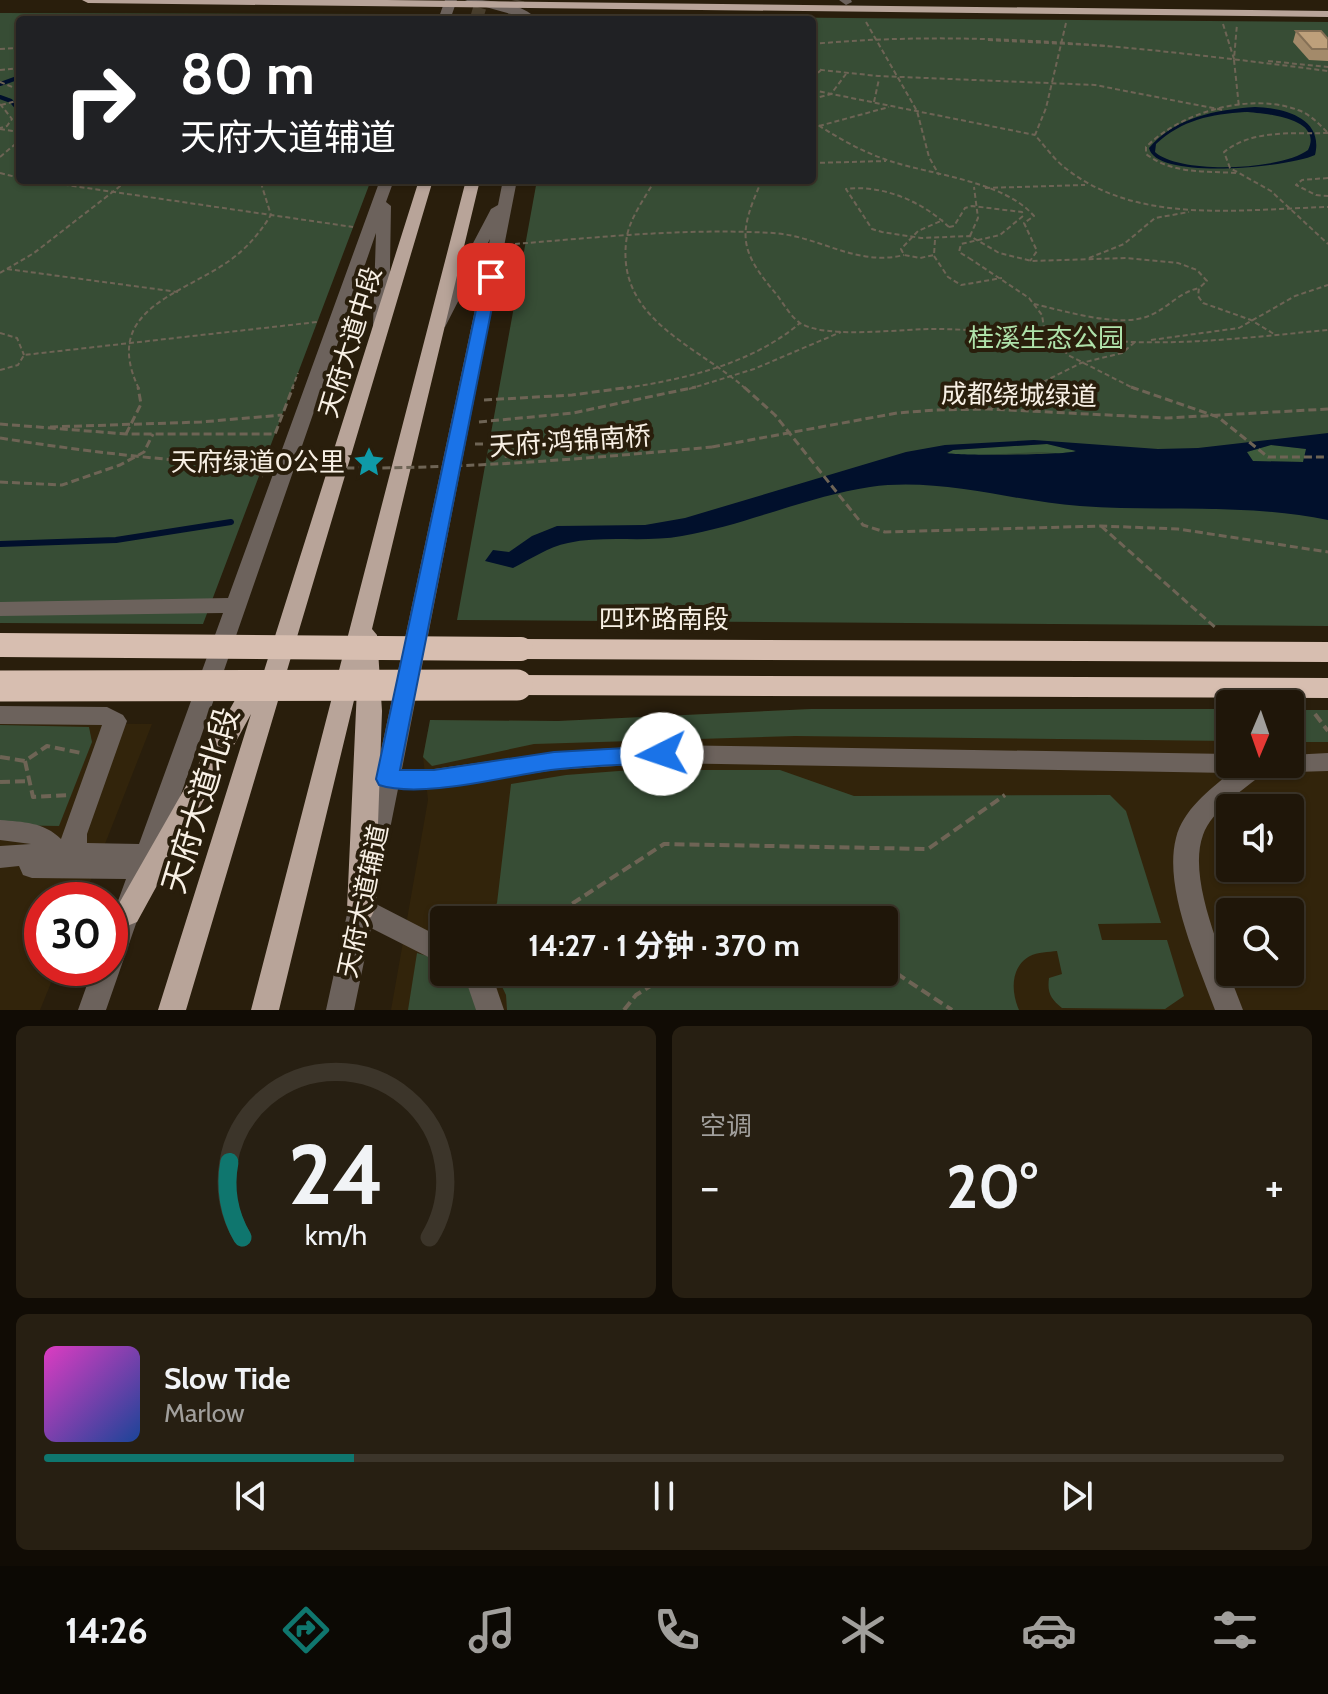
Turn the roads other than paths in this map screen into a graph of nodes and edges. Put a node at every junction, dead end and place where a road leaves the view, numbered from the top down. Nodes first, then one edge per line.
1 (88, 0) edge
2 (471, 0) edge
3 (662, 0) edge
4 (831, 1) edge
5 (845, 1) edge
6 (450, 2) edge
7 (507, 2) edge
8 (547, 3) edge
9 (1328, 7) edge
10 (1328, 14) edge
11 (527, 16) edge
12 (386, 184) edge
13 (386, 184) edge
14 (425, 184) edge
15 (472, 184) edge
16 (510, 184) edge
17 (381, 329) junction
18 (436, 330) junction
19 (236, 605) junction
20 (0, 609) edge
21 (294, 611) junction
22 (365, 611) junction
23 (0, 645) edge
24 (1328, 652) edge
25 (0, 686) edge
26 (1328, 688) edge
27 (0, 715) edge
28 (1328, 762) edge
29 (1304, 763) edge
30 (1216, 764) edge
31 (1241, 778) edge
32 (387, 779) junction
33 (0, 830) edge
34 (0, 846) edge
35 (67, 853) junction
36 (145, 861) junction
37 (13, 862) edge
38 (361, 909) junction
39 (128, 911) edge
40 (128, 912) edge
41 (430, 946) edge
42 (101, 986) edge
43 (482, 986) edge
44 (92, 1010) edge
45 (172, 1010) edge
46 (265, 1010) edge
47 (340, 1010) edge
48 (490, 1010) edge
49 (1229, 1010) edge

1 - 6 main road
2 - 7 street
3 - 4 main road
4 - 5 main road
5 - 9 main road
6 - 7 main road
7 - 8 main road
7 - 11 street
8 - 10 main road
12 - 17 street
13 - 19 street
14 - 17 main road, 天府大道中段
15 - 18 main road
16 - 18 street
16 - 32 street, 天府大道辅道
17 - 21 main road, 天府大道中段
18 - 22 main road
19 - 20 street
19 - 36 street
21 - 40 main road
21 - 45 main road, 天府大道北段
22 - 38 main road
22 - 46 main road
23 - 24 highway, 四环路南段, bridge
25 - 26 highway, bridge
27 - 35 street
28 - 29 street
30 - 32 street
31 - 49 street
32 - 38 street, 天府大道辅道
33 - 35 street
34 - 37 street
35 - 36 street
35 - 37 street
36 - 37 street
36 - 39 street
38 - 41 street
38 - 47 street, 天府大道辅道
42 - 44 street
43 - 48 street

